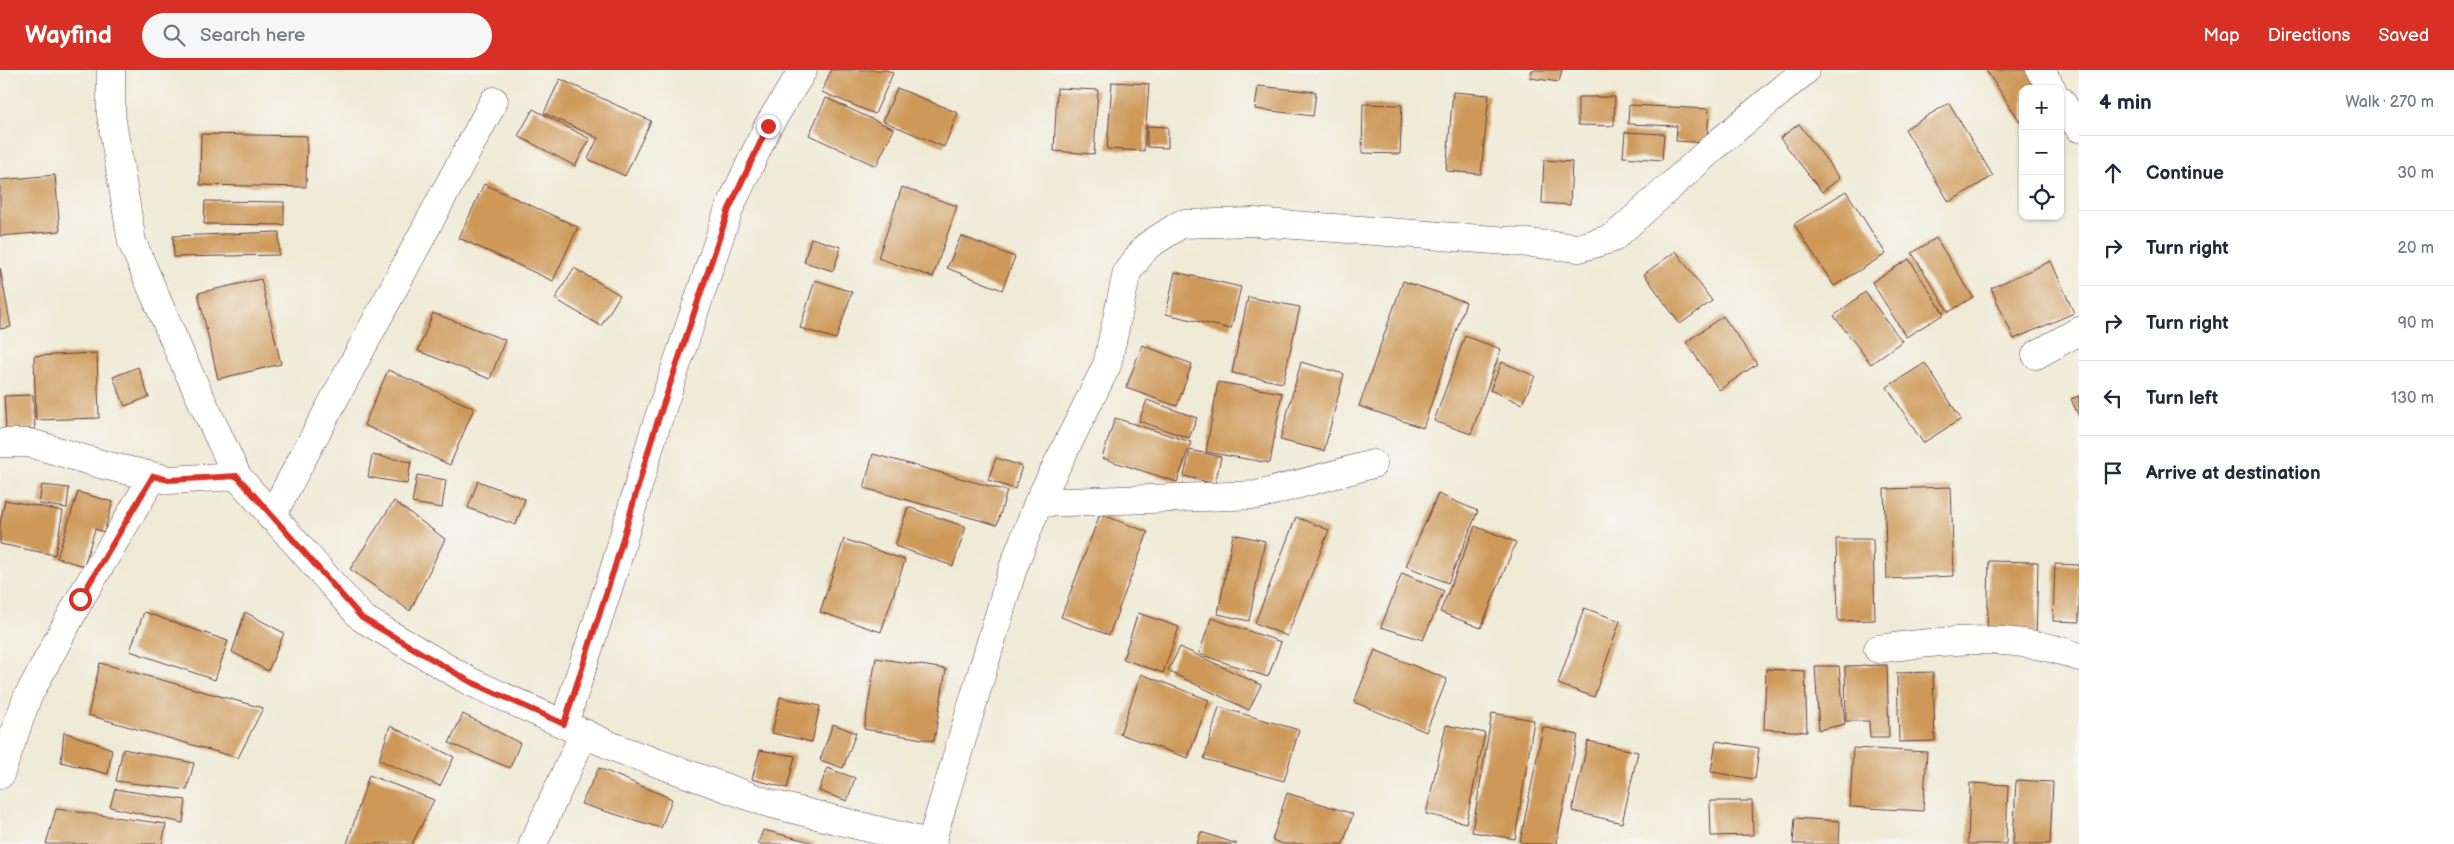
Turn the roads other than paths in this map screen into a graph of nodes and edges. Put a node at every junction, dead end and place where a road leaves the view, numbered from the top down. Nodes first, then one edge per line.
1 (111, 70) edge
2 (803, 70) edge
3 (1806, 70) edge
4 (2040, 70) edge
5 (2049, 85) edge
6 (494, 100) dead end
7 (2064, 106) edge
8 (2079, 128) edge
9 (2079, 331) edge
10 (2036, 355) dead end
11 (0, 443) edge
12 (1373, 464) dead end
13 (153, 476) junction
14 (237, 476) junction
15 (1038, 503) junction
16 (272, 517) junction
17 (1878, 649) dead end
18 (2079, 657) edge
19 (574, 729) junction
20 (0, 775) edge
21 (533, 844) edge
22 (932, 844) edge

1 - 14 street
2 - 19 street
3 - 15 street
4 - 5 street
6 - 16 street
7 - 8 street
9 - 10 street
11 - 13 street
12 - 15 street
13 - 14 street
13 - 20 street
14 - 16 street
15 - 22 street
16 - 19 street
17 - 18 street
19 - 21 street
19 - 22 street

